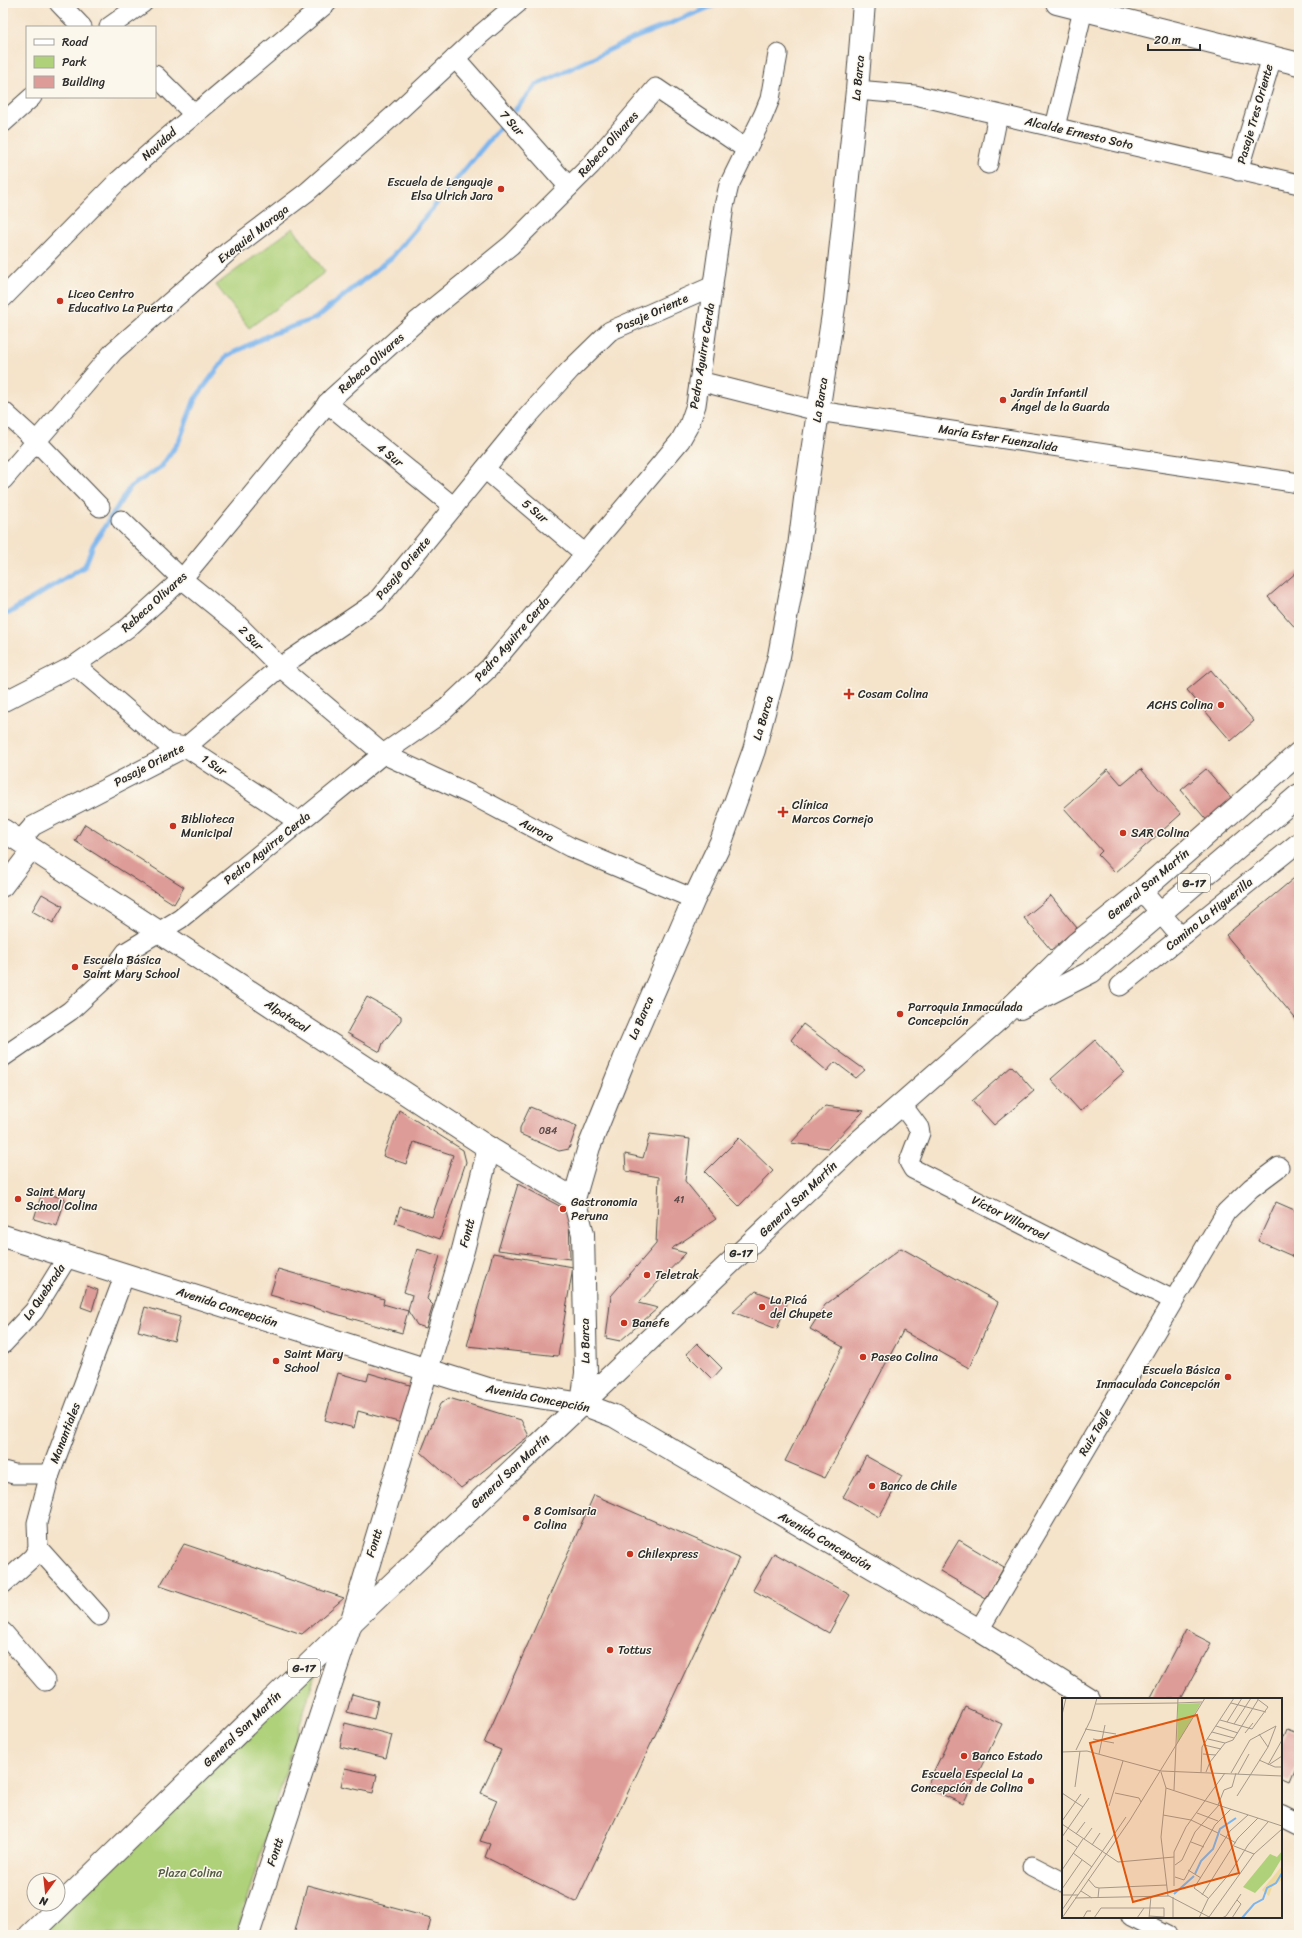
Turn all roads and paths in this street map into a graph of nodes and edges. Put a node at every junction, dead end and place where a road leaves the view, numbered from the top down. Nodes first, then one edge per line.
1 (59, 3) edge
2 (143, 3) edge
3 (327, 3) edge
4 (518, 3) edge
5 (864, 3) edge
6 (1057, 3) edge
7 (1081, 7) edge
8 (81, 26) edge
9 (110, 26) edge
10 (778, 54) dead end
11 (1272, 57) junction
12 (455, 58) junction
13 (1299, 64) edge
14 (156, 76) edge
15 (857, 90) junction
16 (31, 98) edge
17 (194, 114) junction
18 (998, 115) junction
19 (3, 124) edge
20 (1055, 127) junction
21 (746, 149) junction
22 (988, 164) dead end
23 (1238, 171) junction
24 (1299, 184) edge
25 (569, 187) junction
26 (712, 286) junction
27 (3, 298) edge
28 (699, 380) junction
29 (327, 403) junction
30 (3, 411) edge
31 (818, 411) junction
32 (36, 441) junction
33 (485, 469) junction
34 (3, 480) edge
35 (1299, 484) edge
36 (100, 507) dead end
37 (454, 507) junction
38 (121, 520) dead end
39 (585, 554) junction
40 (182, 579) junction
41 (75, 666) junction
42 (280, 667) junction
43 (3, 702) edge
44 (186, 747) junction
45 (1299, 753) edge
46 (383, 754) junction
47 (1299, 795) edge
48 (299, 822) junction
49 (18, 840) edge
50 (1299, 842) edge
51 (3, 887) edge
52 (1142, 891) junction
53 (694, 899) junction
54 (1159, 912) junction
55 (158, 932) junction
56 (1180, 936) junction
57 (1120, 986) dead end
58 (1000, 1018) junction
59 (3, 1057) edge
60 (902, 1105) junction
61 (489, 1148) junction
62 (1279, 1167) dead end
63 (574, 1199) junction
64 (3, 1236) edge
65 (68, 1256) junction
66 (125, 1274) junction
67 (1173, 1300) junction
68 (3, 1344) edge
69 (426, 1370) junction
70 (582, 1404) junction
71 (3, 1471) edge
72 (50, 1474) junction
73 (38, 1548) junction
74 (6, 1576) edge
75 (99, 1616) dead end
76 (351, 1622) junction
77 (979, 1630) junction
78 (3, 1632) edge
79 (45, 1681) dead end
80 (1087, 1698) edge
81 (1282, 1815) edge
82 (1299, 1824) edge
83 (1032, 1866) dead end
84 (1062, 1881) edge
85 (1133, 1918) edge
86 (1159, 1929) edge
87 (30, 1935) edge
88 (248, 1935) edge

1 - 8 street
2 - 9 street
3 - 17 street, Navidad
4 - 12 street, Exequiel Moraga
5 - 15 main road, La Barca
6 - 7 main road
7 - 11 main road
7 - 20 street
10 - 21 street, Pedro Aguirre Cerda
11 - 13 main road
11 - 23 street, Pasaje Tres Oriente
12 - 25 street, 7 Sur
12 - 32 street, Exequiel Moraga
14 - 17 street
15 - 18 street, Alcalde Ernesto Soto
15 - 31 main road, La Barca
16 - 19 street
17 - 27 street, Navidad
18 - 20 street, Alcalde Ernesto Soto
18 - 22 street
20 - 23 street, Alcalde Ernesto Soto
21 - 25 street, Rebeca Olivares
21 - 26 street, Pedro Aguirre Cerda
23 - 24 street, Alcalde Ernesto Soto
25 - 29 street, Rebeca Olivares
26 - 28 street, Pedro Aguirre Cerda
26 - 33 street, Pasaje Oriente
28 - 31 street, María Ester Fuenzalida
28 - 39 street, Pedro Aguirre Cerda
29 - 37 street, 4 Sur
29 - 40 street, Rebeca Olivares
30 - 32 street
31 - 35 street, María Ester Fuenzalida
31 - 53 main road, La Barca
32 - 34 street, Exequiel Moraga
32 - 36 street
33 - 37 street, Pasaje Oriente
33 - 39 street, 5 Sur
37 - 42 street, Pasaje Oriente
38 - 40 street, 2 Sur
39 - 46 street, Pedro Aguirre Cerda
40 - 41 street, Rebeca Olivares
40 - 42 street, 2 Sur
41 - 43 street, Rebeca Olivares
41 - 44 street, 1 Sur
42 - 44 street, Pasaje Oriente
42 - 46 street, 2 Sur
44 - 48 street, 1 Sur
44 - 49 street, Pasaje Oriente
45 - 52 main road, General San Martín / G-17
46 - 48 street, Pedro Aguirre Cerda
46 - 53 street, Aurora
47 - 54 main road, General San Martín / G-17
48 - 55 street, Pedro Aguirre Cerda
49 - 51 street, Pasaje Oriente
49 - 55 main road, Alpatacal
50 - 56 street, Camino La Higuerilla
52 - 54 street
52 - 58 main road, General San Martín / G-17
53 - 63 main road, La Barca
54 - 56 street
54 - 58 main road, General San Martín / G-17
55 - 59 street, Pedro Aguirre Cerda
55 - 61 main road, Alpatacal
56 - 57 street, Camino La Higuerilla
58 - 60 main road, General San Martín / G-17
60 - 67 street, Víctor Villarroel
60 - 70 main road, General San Martín / G-17
61 - 63 main road, Alpatacal
61 - 69 main road, Fontt
62 - 67 street, Ruiz Tagle
63 - 70 main road, La Barca
64 - 65 main road, Avenida Concepción
65 - 66 main road, Avenida Concepción
65 - 68 street, La Quebrada
66 - 69 main road, Avenida Concepción
66 - 72 street, Manantiales
67 - 77 street, Ruiz Tagle
69 - 70 main road, Avenida Concepción
69 - 76 main road, Fontt
70 - 76 main road, General San Martín / G-17
70 - 77 main road, Avenida Concepción
71 - 72 street
72 - 73 street, Manantiales
73 - 74 street
73 - 75 street
76 - 87 main road, General San Martín / G-17
76 - 88 main road, Fontt
77 - 80 main road, Avenida Concepción
78 - 79 street
81 - 82 main road
83 - 84 street
85 - 86 street

